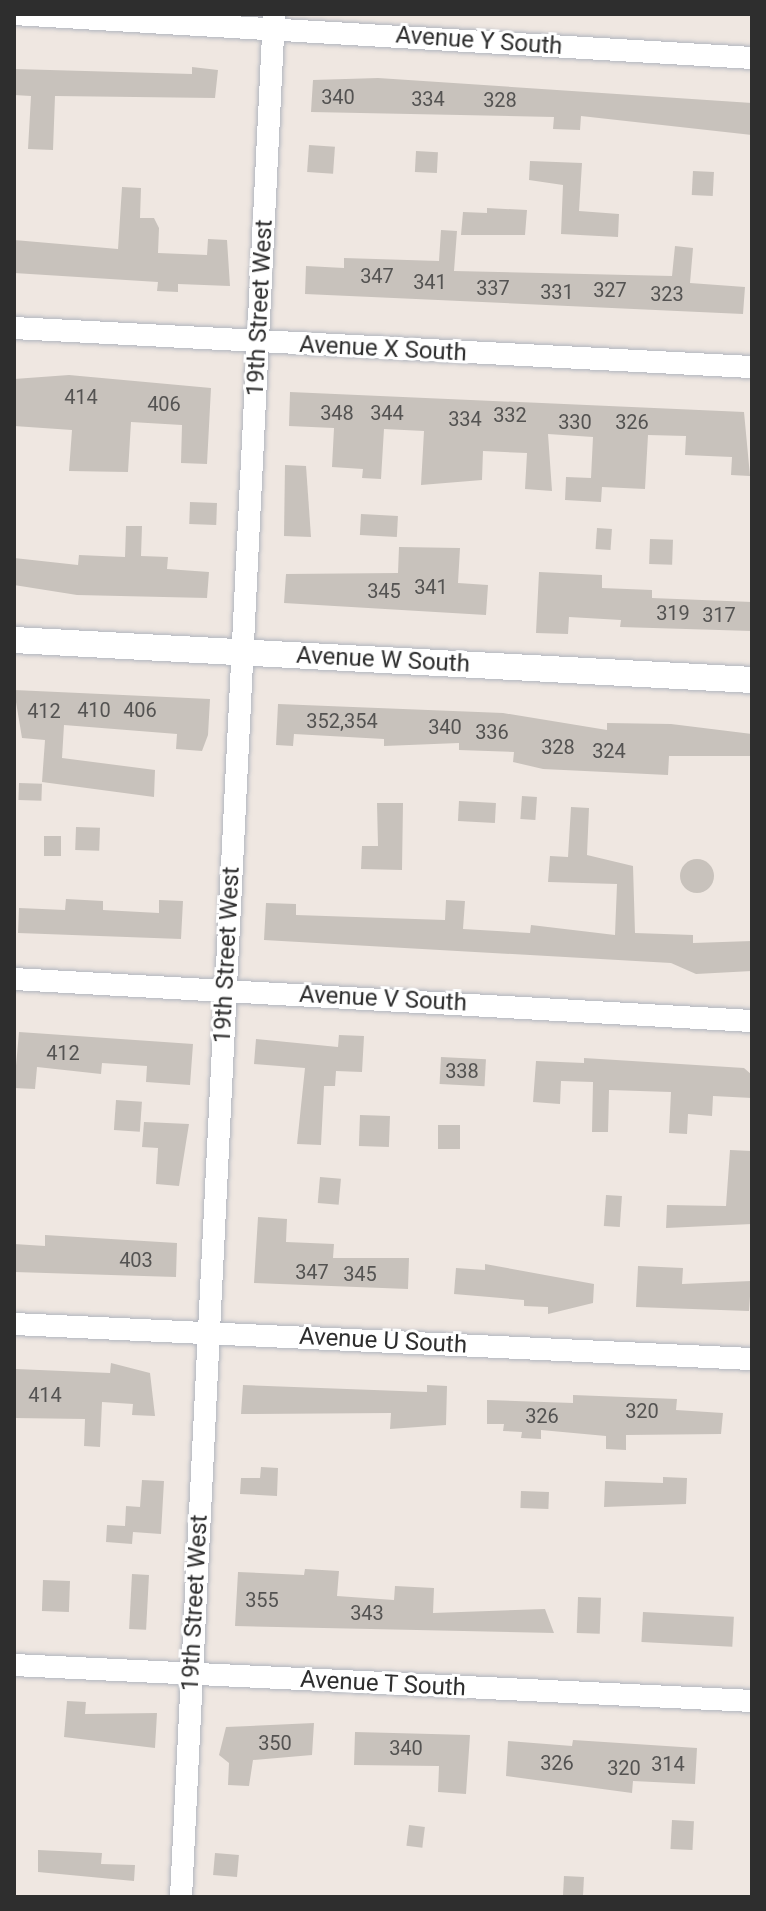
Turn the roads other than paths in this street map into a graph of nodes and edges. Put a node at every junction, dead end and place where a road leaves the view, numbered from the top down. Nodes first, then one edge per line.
1 (14, 14) edge
2 (274, 21) edge
3 (752, 58) edge
4 (14, 328) edge
5 (258, 342) junction
6 (752, 367) edge
7 (14, 640) edge
8 (242, 653) junction
9 (752, 680) edge
10 (14, 979) edge
11 (226, 990) junction
12 (752, 1021) edge
13 (14, 1324) edge
14 (209, 1333) junction
15 (752, 1359) edge
16 (14, 1665) edge
17 (192, 1675) junction
18 (752, 1701) edge
19 (181, 1897) edge

1 - 2 street, Avenue Y South
2 - 3 street, Avenue Y South
2 - 5 street, 19th Street West
4 - 5 street, Avenue X South
5 - 6 street, Avenue X South
5 - 8 street, 19th Street West
7 - 8 street, Avenue W South
8 - 9 street, Avenue W South
8 - 11 street, 19th Street West
10 - 11 street, Avenue V South
11 - 12 street, Avenue V South
11 - 14 street, 19th Street West
13 - 14 street, Avenue U South
14 - 15 street, Avenue U South
14 - 17 street, 19th Street West
16 - 17 street, Avenue T South
17 - 18 street, Avenue T South
17 - 19 street, 19th Street West

